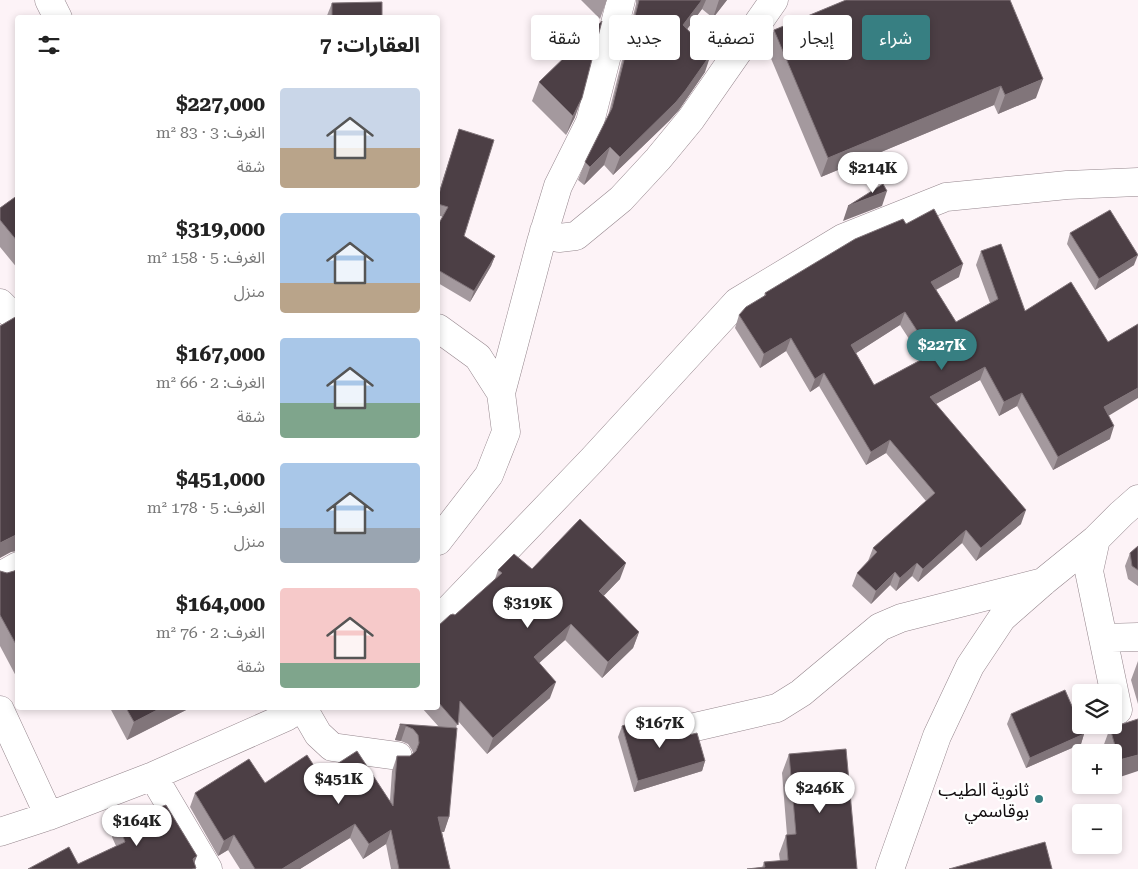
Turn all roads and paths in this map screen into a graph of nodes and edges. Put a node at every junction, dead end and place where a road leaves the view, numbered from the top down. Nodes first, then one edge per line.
1 (49, 0) edge
2 (620, 0) edge
3 (774, 0) edge
4 (56, 15) edge
5 (1138, 182) edge
6 (544, 231) junction
7 (0, 303) edge
8 (15, 317) edge
9 (440, 329) edge
10 (501, 393) junction
11 (1138, 499) edge
12 (440, 538) edge
13 (1096, 539) junction
14 (15, 568) edge
15 (0, 576) edge
16 (1043, 582) junction
17 (440, 616) edge
18 (1138, 637) edge
19 (1103, 638) junction
20 (1113, 684) edge
21 (0, 710) edge
22 (298, 710) edge
23 (302, 710) edge
24 (669, 733) dead end
25 (398, 756) edge
26 (153, 776) junction
27 (49, 816) junction
28 (0, 832) edge
29 (208, 869) edge
30 (890, 869) edge

1 - 4 street
2 - 6 street
3 - 6 street
5 - 17 street
6 - 10 street
7 - 8 street
9 - 10 street
10 - 12 street
11 - 13 street
13 - 16 street
13 - 19 street
14 - 15 street
16 - 24 street
16 - 30 street
18 - 19 street
19 - 20 street
21 - 27 street
22 - 26 street
23 - 25 street
26 - 27 street
26 - 29 street
27 - 28 street

